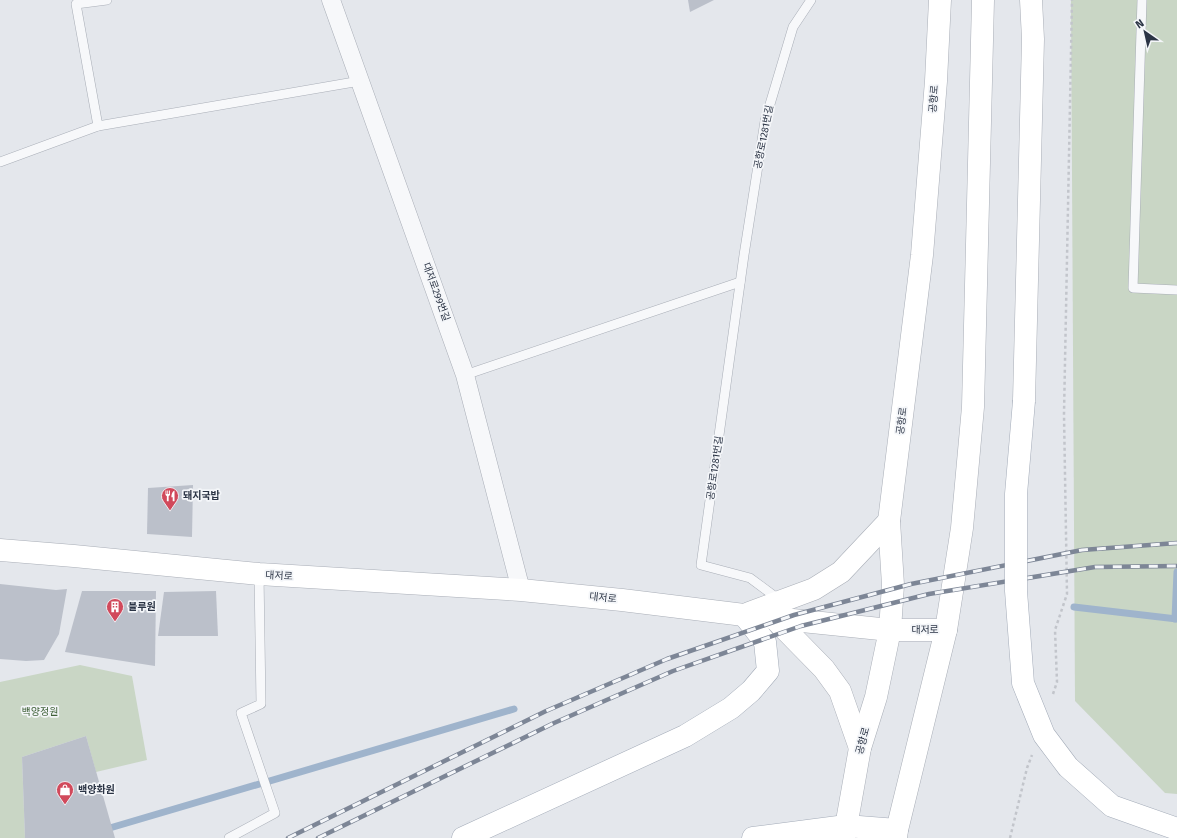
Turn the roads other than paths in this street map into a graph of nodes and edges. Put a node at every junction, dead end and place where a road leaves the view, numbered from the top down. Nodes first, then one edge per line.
1 (107, 0) edge
2 (330, 0) edge
3 (811, 0) edge
4 (940, 0) edge
5 (983, 0) edge
6 (1031, 0) edge
7 (1142, 0) edge
8 (76, 2) edge
9 (360, 81) junction
10 (98, 126) junction
11 (0, 162) edge
12 (740, 282) junction
13 (1177, 290) edge
14 (465, 375) junction
15 (889, 521) junction
16 (0, 550) edge
17 (259, 574) junction
18 (521, 590) junction
19 (778, 610) junction
20 (744, 615) junction
21 (890, 630) junction
22 (946, 630) junction
23 (860, 748) junction
24 (1177, 829) edge
25 (845, 832) edge
26 (897, 834) edge
27 (229, 838) edge
28 (463, 838) edge
29 (753, 838) edge

1 - 8 lane
2 - 9 street, 대저로299번길
3 - 12 lane, 공항로1281번길
4 - 15 main road, 공항로
5 - 22 main road
6 - 24 main road, bridge
7 - 13 lane
8 - 10 lane
9 - 10 lane
9 - 14 street, 대저로299번길
10 - 11 lane
12 - 14 lane
12 - 19 lane, 공항로1281번길
14 - 18 street, 대저로299번길
15 - 19 main road
15 - 21 main road, 공항로
16 - 17 main road, 대저로
17 - 18 main road, 대저로
17 - 27 lane, 대저로
18 - 20 main road, 대저로
19 - 20 main road
19 - 21 main road, 대저로
19 - 23 main road
20 - 28 main road
21 - 22 main road, 대저로
21 - 23 main road, 공항로
22 - 26 main road
23 - 25 main road, 공항로
25 - 26 main road
25 - 29 main road

